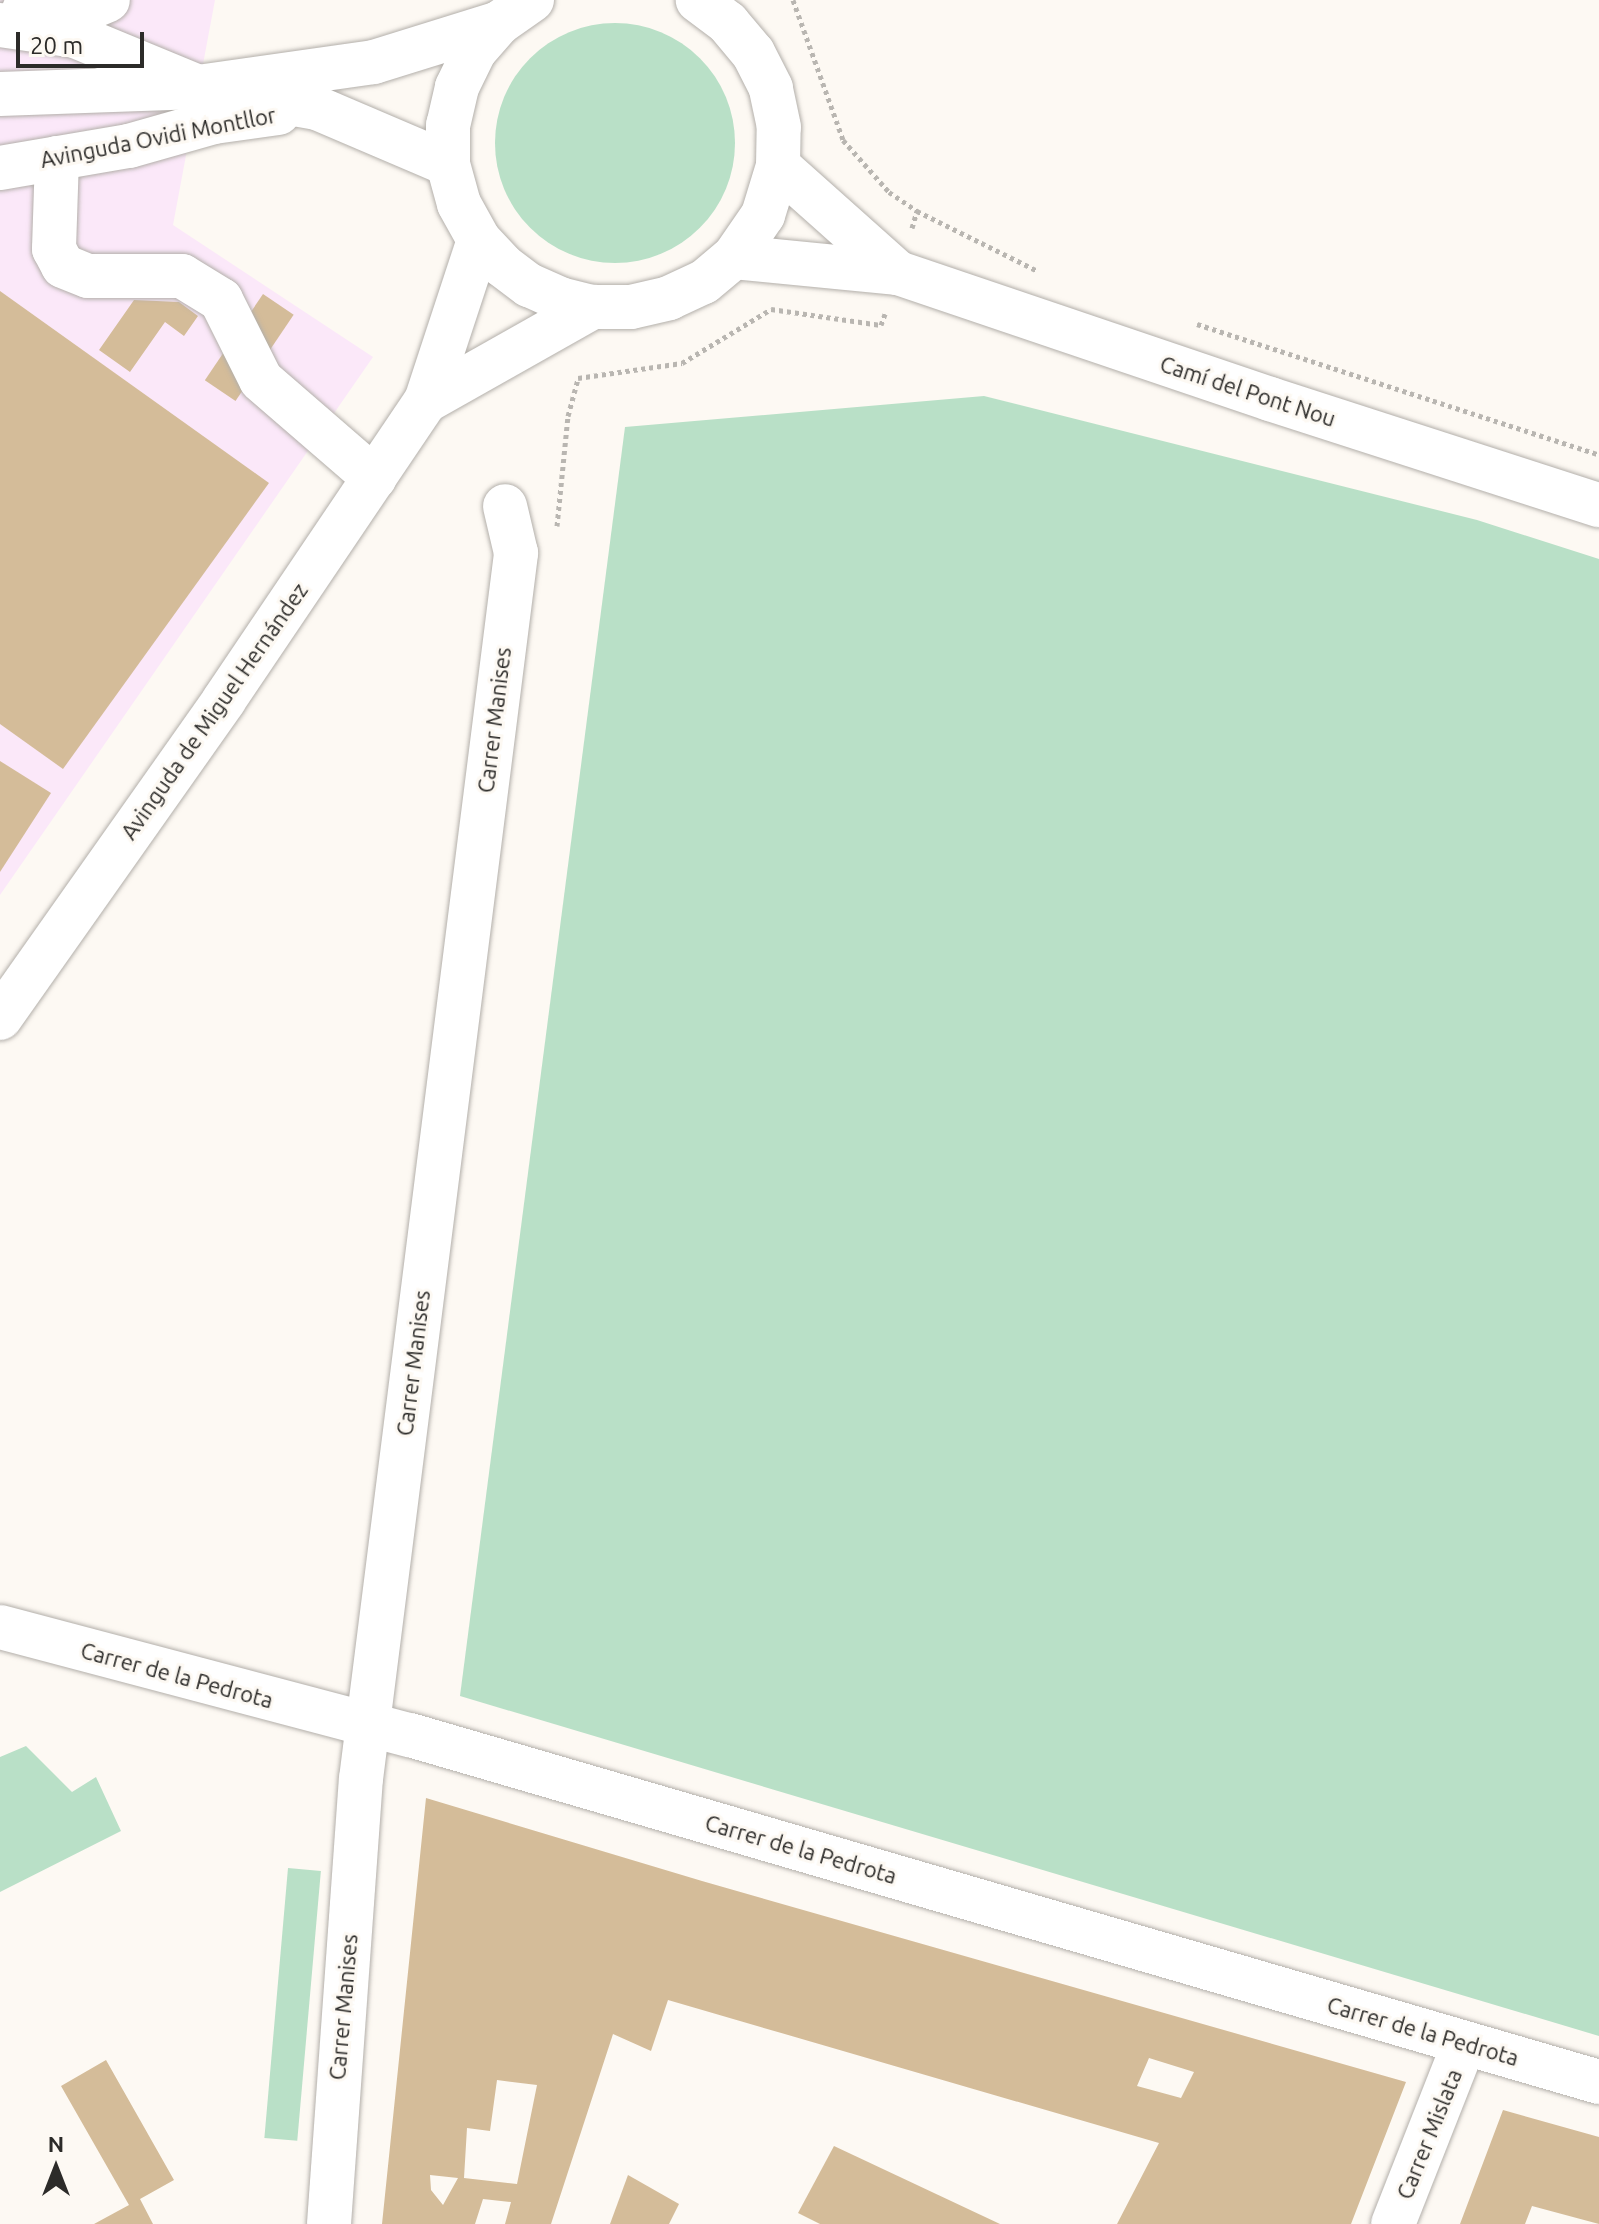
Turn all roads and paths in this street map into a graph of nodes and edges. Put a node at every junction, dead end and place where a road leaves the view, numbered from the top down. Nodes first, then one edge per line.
1 (793, 0) edge
2 (101, 3) edge
3 (719, 8) edge
4 (515, 11) edge
5 (0, 12) edge
6 (0, 25) edge
7 (198, 87) junction
8 (0, 94) edge
9 (317, 108) junction
10 (57, 158) junction
11 (448, 164) junction
12 (778, 166) junction
13 (0, 168) edge
14 (479, 240) junction
15 (734, 257) junction
16 (898, 273) junction
17 (1048, 276) dead end
18 (593, 307) junction
19 (1185, 320) dead end
20 (426, 401) junction
21 (1599, 455) edge
22 (374, 478) junction
23 (1599, 505) edge
24 (505, 506) dead end
25 (556, 539) dead end
26 (0, 1018) edge
27 (0, 1627) edge
28 (368, 1726) junction
29 (1464, 2044) junction
30 (1599, 2082) edge
31 (329, 2224) edge
32 (1393, 2224) edge

1 - 17 path
2 - 5 street
3 - 12 street
4 - 7 street, Avinguda Ovidi Montllor
4 - 11 street
6 - 7 street, Avinguda Ovidi Montllor
7 - 8 street, Avinguda Ovidi Montllor
7 - 9 street, Avinguda Ovidi Montllor
9 - 10 street, Avinguda Ovidi Montllor
9 - 11 street, Avinguda Ovidi Montllor
10 - 13 street, Avinguda Ovidi Montllor
10 - 22 street
11 - 14 street
12 - 15 street
12 - 16 street, Camí del Pont Nou
14 - 18 street
14 - 20 street, Avinguda de Miguel Hernández
15 - 16 street, Camí del Pont Nou
15 - 18 street
16 - 23 street, Camí del Pont Nou
16 - 25 path
18 - 20 street, Avinguda de Miguel Hernández
19 - 21 path
20 - 22 street, Avinguda de Miguel Hernández
22 - 26 street, Avinguda de Miguel Hernández
24 - 28 street, Carrer Manises
27 - 28 street, Carrer de la Pedrota
28 - 29 street, Carrer de la Pedrota
28 - 31 street, Carrer Manises
29 - 30 street, Carrer de la Pedrota
29 - 32 street, Carrer Mislata

